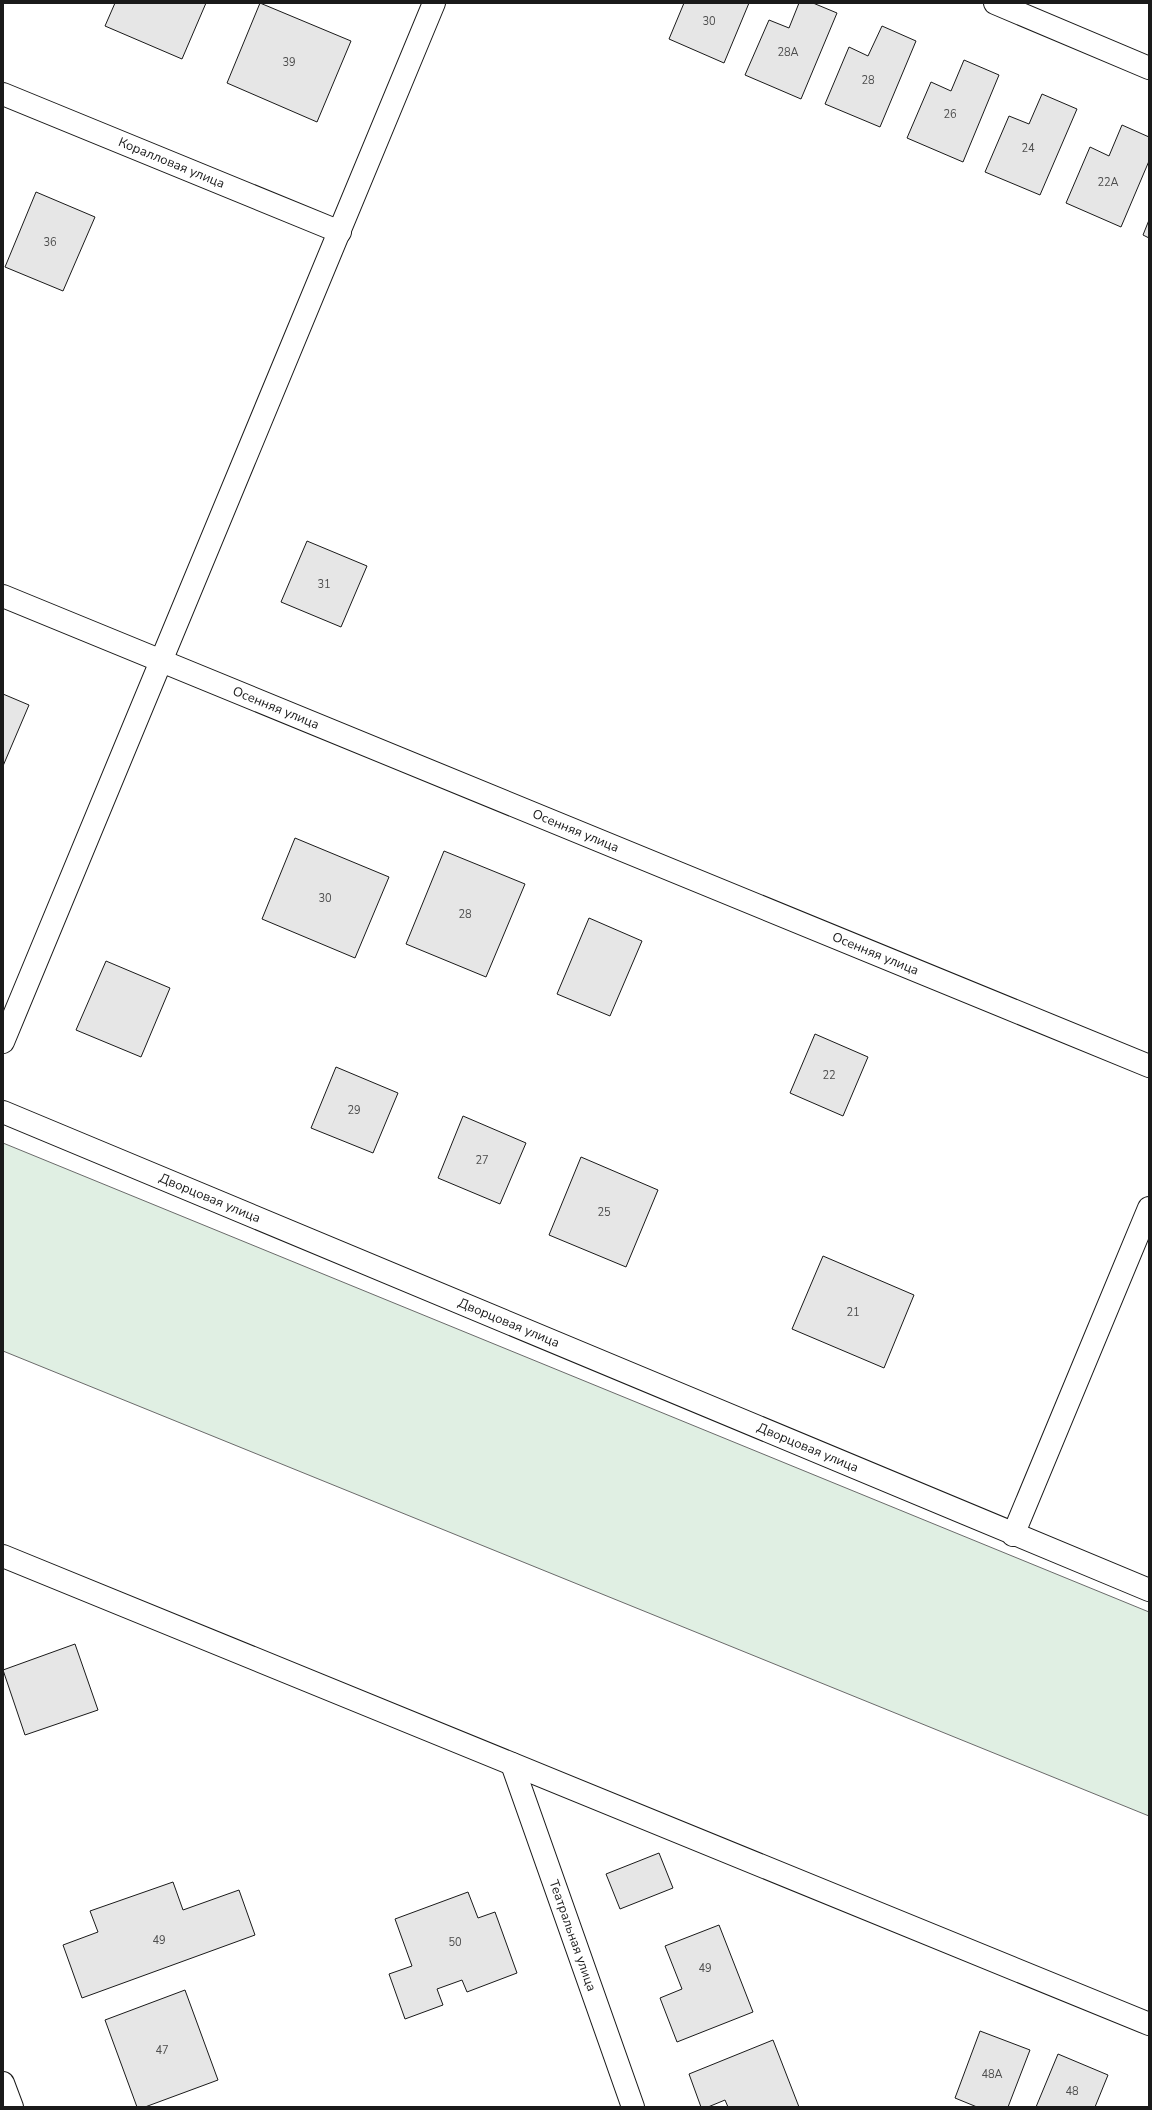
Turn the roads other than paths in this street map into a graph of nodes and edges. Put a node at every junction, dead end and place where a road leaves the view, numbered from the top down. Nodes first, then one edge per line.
1 (434, 3) edge
2 (995, 3) edge
3 (1149, 68) edge
4 (3, 94) edge
5 (340, 232) junction
6 (3, 596) edge
7 (161, 661) junction
8 (3, 1042) edge
9 (1149, 1066) edge
10 (3, 1112) edge
11 (1149, 1208) edge
12 (1013, 1535) junction
13 (3, 1556) edge
14 (1149, 1590) edge
15 (512, 1764) junction
16 (1149, 2024) edge
17 (3, 2083) edge
18 (12, 2107) edge
19 (633, 2107) edge

1 - 5 street
2 - 3 street
4 - 5 street, Коралловая улица
5 - 7 street
6 - 7 street, Осенняя улица
7 - 8 street
7 - 9 street, Осенняя улица
10 - 12 street, Дворцовая улица
11 - 12 street
12 - 14 street, Дворцовая улица
13 - 15 street
15 - 16 street
15 - 19 street, Театральная улица
17 - 18 street

